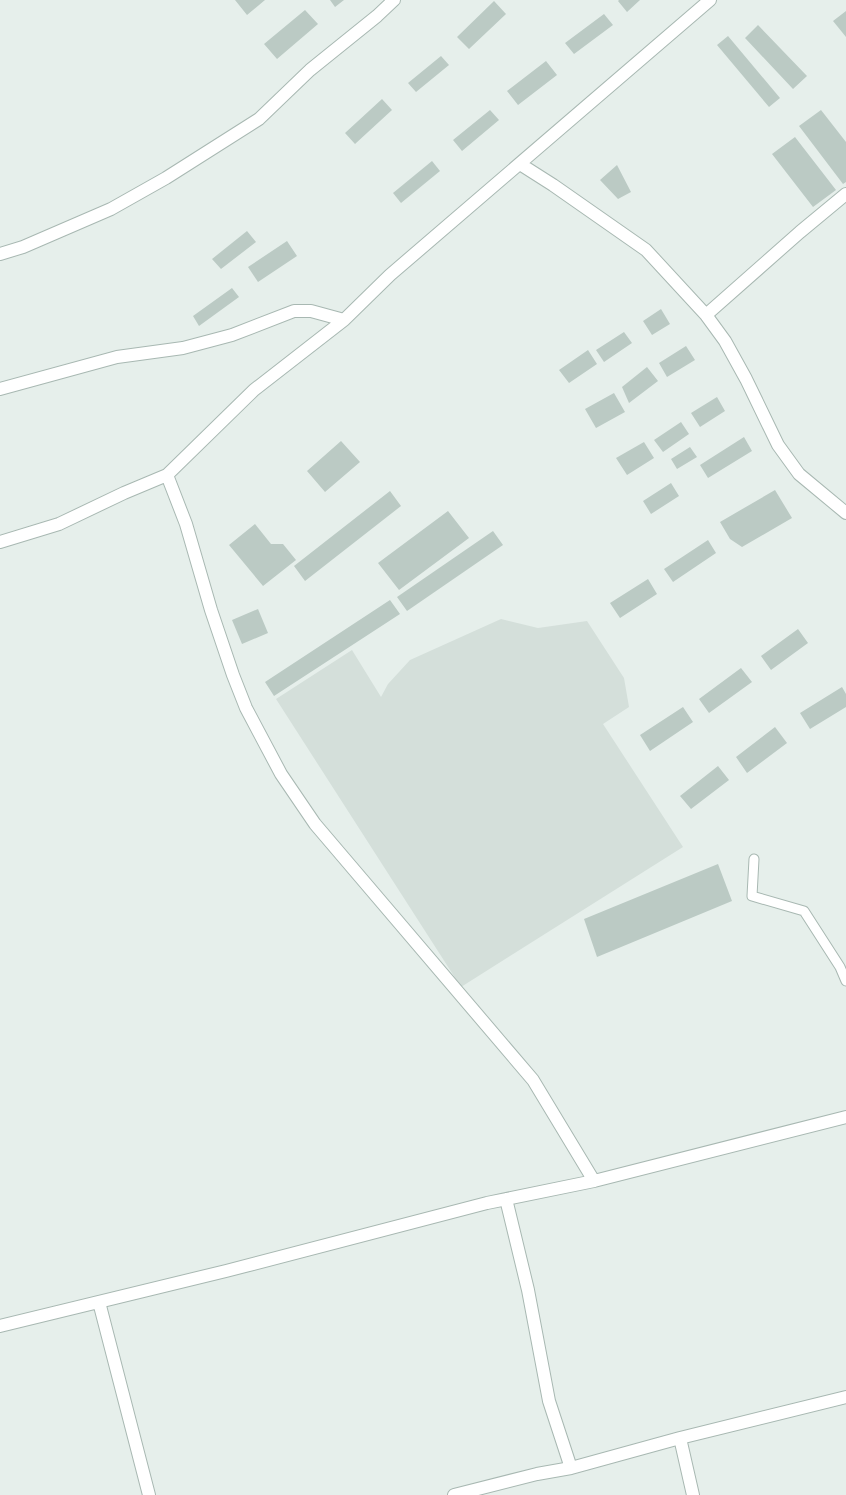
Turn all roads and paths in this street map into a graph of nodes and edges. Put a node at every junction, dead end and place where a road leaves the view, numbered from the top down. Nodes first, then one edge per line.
1 (394, 0) edge
2 (710, 0) edge
3 (520, 164) junction
4 (846, 194) edge
5 (0, 254) edge
6 (706, 315) junction
7 (344, 320) junction
8 (0, 389) edge
9 (167, 475) junction
10 (846, 513) edge
11 (0, 542) edge
12 (754, 859) dead end
13 (846, 981) edge
14 (846, 1117) edge
15 (594, 1181) junction
16 (506, 1199) junction
17 (99, 1302) junction
18 (0, 1326) edge
19 (846, 1397) edge
20 (680, 1438) junction
21 (571, 1468) junction
22 (149, 1495) edge
23 (454, 1495) edge
24 (693, 1495) edge

1 - 5 street
2 - 3 street
3 - 6 street
3 - 7 street
4 - 6 street
6 - 10 street
7 - 8 street
7 - 9 street
9 - 11 street
9 - 15 street
12 - 13 lane
14 - 15 street
15 - 16 street
16 - 17 street
16 - 21 street
17 - 18 street
17 - 22 street
19 - 20 street
20 - 21 street
20 - 24 street
21 - 23 street

